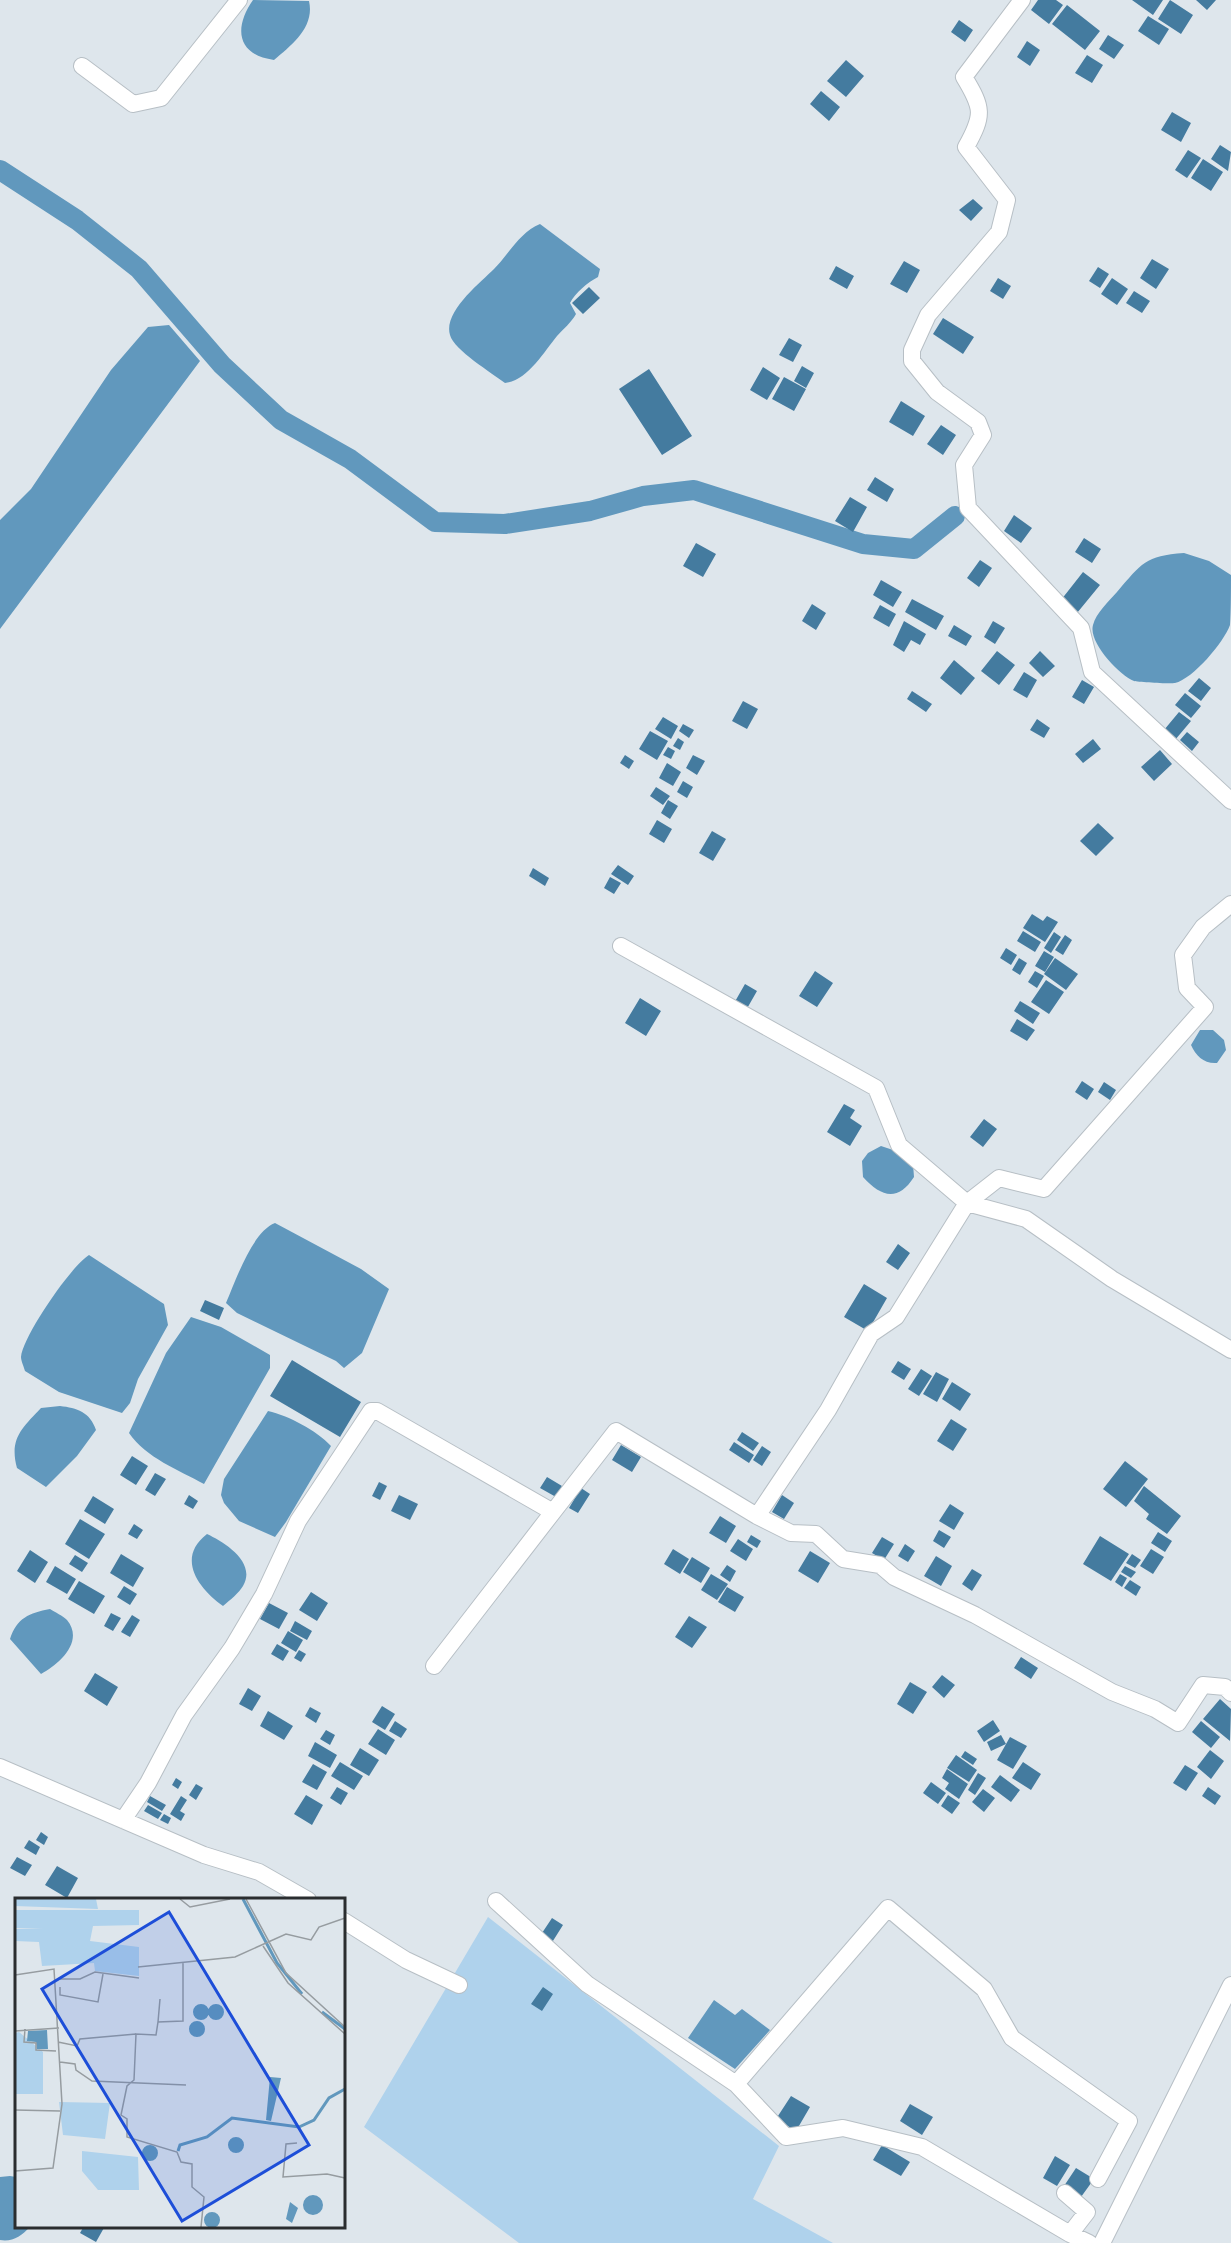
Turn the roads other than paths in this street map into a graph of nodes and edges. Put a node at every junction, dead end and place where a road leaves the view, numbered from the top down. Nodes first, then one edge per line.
1 (239, 0) edge
2 (1022, 0) edge
3 (82, 66) dead end
4 (1231, 801) edge
5 (1231, 904) edge
6 (621, 946) dead end
7 (967, 1203) junction
8 (1231, 1350) edge
9 (554, 1512) junction
10 (758, 1516) junction
11 (434, 1666) dead end
12 (1231, 1693) edge
13 (0, 1767) edge
14 (123, 1820) junction
15 (306, 1898) edge
16 (496, 1901) dead end
17 (345, 1923) edge
18 (459, 1985) dead end
19 (1231, 1985) edge
20 (736, 2084) junction
21 (1098, 2179) dead end
22 (1065, 2193) dead end
23 (1070, 2234) junction
24 (1101, 2242) edge

1 - 3 street
2 - 4 street
5 - 7 street
6 - 7 street
7 - 8 street
7 - 10 street
9 - 10 street
9 - 11 street
9 - 14 street
10 - 12 street
13 - 14 street
14 - 15 street
16 - 20 street
17 - 18 street
19 - 24 street
20 - 21 street
20 - 23 street
22 - 23 street
23 - 24 street

